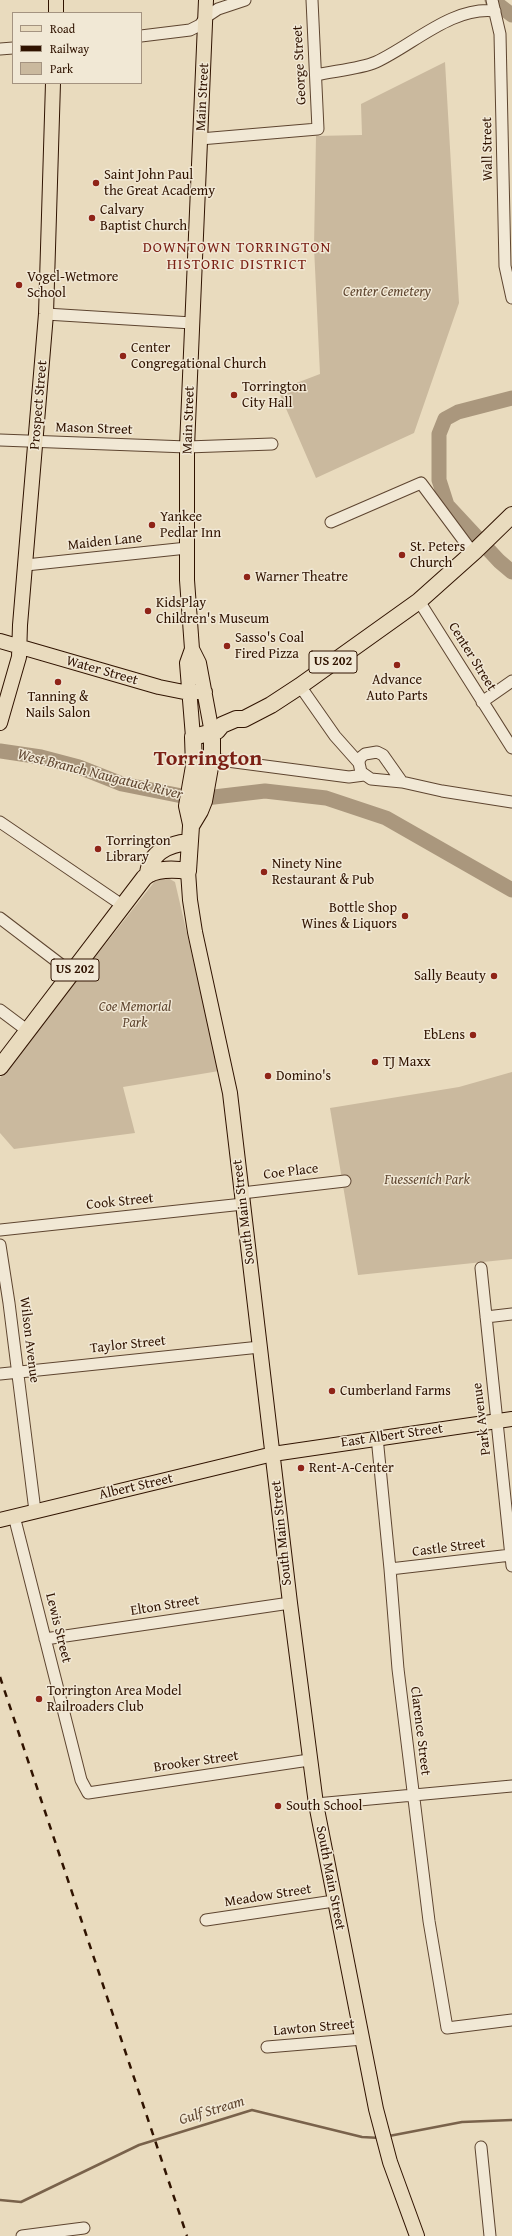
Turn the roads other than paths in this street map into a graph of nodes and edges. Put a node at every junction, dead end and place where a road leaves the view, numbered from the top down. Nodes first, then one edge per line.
1 (56, 0) edge
2 (206, 0) edge
3 (245, 0) edge
4 (312, 0) edge
5 (494, 7) edge
6 (56, 12) edge
7 (206, 17) junction
8 (142, 36) edge
9 (12, 48) edge
10 (0, 49) edge
11 (316, 74) junction
12 (53, 84) edge
13 (200, 139) junction
14 (508, 232) edge
15 (512, 298) edge
16 (46, 314) junction
17 (192, 323) junction
18 (0, 440) edge
19 (36, 442) junction
20 (272, 444) dead end
21 (187, 447) junction
22 (512, 515) edge
23 (331, 522) dead end
24 (187, 548) junction
25 (474, 552) junction
26 (26, 565) junction
27 (419, 601) junction
28 (0, 641) edge
29 (20, 647) junction
30 (192, 649) junction
31 (512, 681) edge
32 (300, 686) junction
33 (205, 692) junction
34 (189, 693) junction
35 (482, 702) junction
36 (0, 723) edge
37 (214, 735) junction
38 (193, 737) junction
39 (512, 748) edge
40 (211, 762) junction
41 (359, 763) junction
42 (364, 775) junction
43 (402, 782) junction
44 (207, 786) joint
45 (190, 788) joint
46 (512, 802) edge
47 (195, 805) junction
48 (0, 822) edge
49 (189, 842) junction
50 (188, 871) junction
51 (148, 874) junction
52 (122, 905) junction
53 (0, 918) edge
54 (72, 973) junction
55 (0, 1010) edge
56 (28, 1031) junction
57 (0, 1067) edge
58 (345, 1181) dead end
59 (243, 1199) junction
60 (0, 1230) edge
61 (0, 1245) edge
62 (481, 1268) dead end
63 (5, 1304) edge
64 (512, 1314) edge
65 (486, 1317) junction
66 (260, 1347) junction
67 (18, 1372) junction
68 (0, 1374) edge
69 (512, 1419) edge
70 (497, 1421) junction
71 (377, 1437) junction
72 (273, 1454) junction
73 (35, 1511) junction
74 (14, 1516) junction
75 (0, 1520) edge
76 (511, 1561) edge
77 (390, 1569) junction
78 (290, 1603) junction
79 (45, 1639) junction
80 (309, 1760) junction
81 (512, 1786) edge
82 (88, 1793) joint
83 (413, 1796) junction
84 (316, 1804) junction
85 (334, 1901) junction
86 (206, 1920) dead end
87 (512, 2020) edge
88 (363, 2039) junction
89 (267, 2047) dead end
90 (482, 2147) dead end
91 (84, 2228) dead end
92 (22, 2236) edge
93 (417, 2236) edge
94 (490, 2236) edge

1 - 6 main road
2 - 7 main road, Main Street
3 - 7 street
4 - 11 street, George Street
5 - 11 street
5 - 14 street, Wall Street
7 - 8 street
7 - 13 main road, Main Street
9 - 10 street
11 - 13 street, George Street
12 - 16 main road, Prospect Street
13 - 17 main road, Main Street
14 - 15 street, Wall Street
16 - 17 street
16 - 19 main road, Prospect Street
17 - 21 main road, Main Street
18 - 19 street, Mason Street
19 - 21 street, Mason Street
19 - 26 main road, Prospect Street
20 - 21 street, Mason Street
21 - 24 main road, Main Street
22 - 25 highway, US 202
23 - 25 street
24 - 26 street, Maiden Lane
24 - 30 main road, Main Street
25 - 27 highway, US 202
26 - 29 main road, Prospect Street
27 - 32 highway, US 202
27 - 35 street, Center Street
28 - 29 main road, Water Street
29 - 34 main road, Water Street
29 - 36 main road, Prospect Street
30 - 33 main road, Main Street
30 - 34 main road, Main Street
31 - 35 street
32 - 37 highway, US 202
32 - 41 street
33 - 34 main road, Water Street
33 - 37 main road, Main Street
34 - 38 main road, Main Street
35 - 39 street, Center Street
37 - 38 highway, US 202
37 - 40 highway, Main Street
38 - 45 highway, Main Street
40 - 42 street
40 - 44 highway, Main Street
41 - 42 street
41 - 43 street
42 - 43 street
43 - 46 street
44 - 47 highway, South Main Street
45 - 47 highway, South Main Street
47 - 49 highway, South Main Street
48 - 52 street
49 - 50 highway, South Main Street
49 - 51 highway, US 202
50 - 51 highway
50 - 59 main road, South Main Street
51 - 52 highway, US 202
52 - 54 highway, US 202
53 - 54 street
54 - 56 highway, US 202
55 - 56 street
56 - 57 highway, US 202
58 - 59 street, Coe Place
59 - 60 street, Cook Street
59 - 66 main road, South Main Street
61 - 63 street, Wilson Avenue
62 - 65 street, Park Avenue
63 - 67 street, Wilson Avenue
64 - 65 street
65 - 70 street, Park Avenue
66 - 67 street, Taylor Street
66 - 72 main road, South Main Street
67 - 68 street, Taylor Street
67 - 73 street, Wilson Avenue
69 - 70 main road, East Albert Street
70 - 71 main road, East Albert Street
70 - 76 street, Park Avenue
71 - 72 main road, East Albert Street
71 - 77 street, Clarence Street
72 - 73 main road, Albert Street
72 - 78 main road, South Main Street
73 - 74 main road, Albert Street
74 - 75 main road, Albert Street
74 - 79 street, Lewis Street
76 - 77 street, Castle Street
77 - 83 street, Clarence Street
78 - 79 street, Elton Street
78 - 80 main road, South Main Street
79 - 82 street, Lewis Street
80 - 82 street, Brooker Street
80 - 84 main road, South Main Street
81 - 83 street
83 - 84 street
83 - 87 street, Clarence Street
84 - 85 main road, South Main Street
85 - 86 street, Meadow Street
85 - 88 main road, South Main Street
88 - 89 street, Lawton Street
88 - 93 main road, South Main Street
90 - 94 street
91 - 92 street

